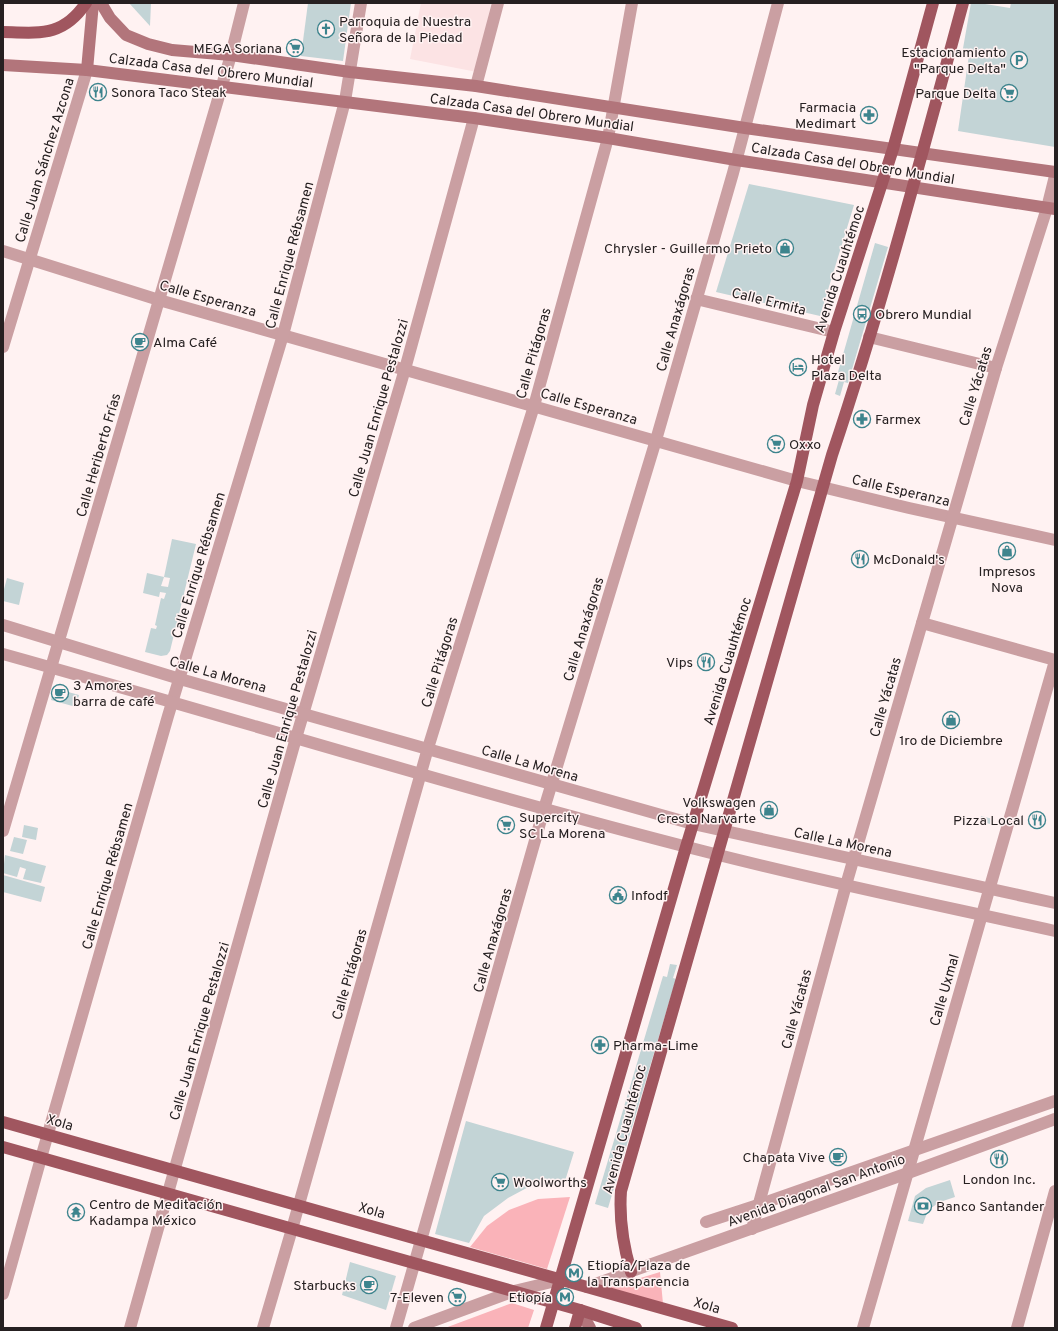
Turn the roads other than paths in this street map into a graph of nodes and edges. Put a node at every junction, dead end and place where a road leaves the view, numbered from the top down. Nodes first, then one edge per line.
1 (86, 3) edge
2 (93, 3) edge
3 (101, 3) edge
4 (244, 3) edge
5 (361, 3) edge
6 (498, 3) edge
7 (632, 3) edge
8 (778, 3) edge
9 (933, 3) edge
10 (963, 3) edge
11 (3, 32) edge
12 (231, 55) junction
13 (3, 65) edge
14 (87, 70) junction
15 (350, 72) junction
16 (221, 86) junction
17 (476, 86) junction
18 (345, 101) junction
19 (614, 107) junction
20 (474, 118) junction
21 (745, 128) junction
22 (608, 138) junction
23 (893, 149) junction
24 (922, 153) junction
25 (736, 160) junction
26 (1055, 172) edge
27 (1055, 176) edge
28 (882, 182) junction
29 (912, 187) junction
30 (1051, 209) edge
31 (3, 251) edge
32 (29, 259) junction
33 (696, 299) junction
34 (159, 300) junction
35 (834, 332) junction
36 (283, 335) junction
37 (869, 337) junction
38 (3, 347) edge
39 (996, 368) junction
40 (405, 369) junction
41 (534, 406) junction
42 (656, 440) junction
43 (796, 481) junction
44 (822, 488) junction
45 (952, 517) junction
46 (1055, 540) edge
47 (922, 623) junction
48 (3, 626) edge
49 (58, 642) junction
50 (3, 654) edge
51 (1055, 660) edge
52 (51, 667) junction
53 (180, 679) junction
54 (172, 703) junction
55 (303, 713) junction
56 (296, 738) junction
57 (428, 748) junction
58 (421, 775) junction
59 (552, 785) junction
60 (544, 809) junction
61 (693, 824) junction
62 (3, 832) edge
63 (724, 832) junction
64 (686, 847) junction
65 (717, 854) junction
66 (853, 860) junction
67 (846, 885) junction
68 (989, 889) junction
69 (1055, 903) edge
70 (982, 915) junction
71 (1055, 931) edge
72 (1055, 1101) edge
73 (1055, 1119) edge
74 (3, 1122) edge
75 (48, 1134) junction
76 (3, 1147) edge
77 (914, 1150) junction
78 (41, 1158) junction
79 (175, 1170) junction
80 (908, 1173) junction
81 (1055, 1191) edge
82 (168, 1194) junction
83 (299, 1205) junction
84 (758, 1205) junction
85 (706, 1222) dead end
86 (292, 1229) junction
87 (752, 1229) junction
88 (422, 1240) junction
89 (415, 1264) junction
90 (631, 1272) junction
91 (560, 1280) junction
92 (587, 1287) junction
93 (514, 1291) junction
94 (3, 1294) edge
95 (554, 1303) junction
96 (580, 1310) junction
97 (130, 1328) edge
98 (263, 1328) edge
99 (396, 1328) edge
100 (414, 1328) edge
101 (546, 1328) edge
102 (574, 1328) edge
103 (590, 1328) edge
104 (636, 1328) edge
105 (732, 1328) edge
106 (863, 1328) edge
107 (1017, 1328) edge

1 - 11 main road
2 - 14 main road, Calle Juan Sánchez Azcona
3 - 12 main road, Calzada Casa del Obrero Mundial
4 - 12 street, Calle Heriberto Frías
5 - 15 street, Calle Enrique Rébsamen
6 - 17 street
7 - 19 street, Calle Pitágoras
8 - 21 street, Calle Anaxágoras
9 - 23 main road, Avenida Cuauhtémoc
10 - 24 main road, Avenida Cuauhtémoc
12 - 15 main road, Calzada Casa del Obrero Mundial
12 - 16 street, Calle Heriberto Frías
13 - 14 main road, Calzada Casa del Obrero Mundial
14 - 16 main road, Calzada Casa del Obrero Mundial
14 - 32 street, Calle Juan Sánchez Azcona
15 - 17 main road, Calzada Casa del Obrero Mundial
15 - 18 street, Calle Enrique Rébsamen
16 - 18 main road, Calzada Casa del Obrero Mundial
16 - 34 street, Calle Heriberto Frías
17 - 19 main road, Calzada Casa del Obrero Mundial
18 - 20 main road, Calzada Casa del Obrero Mundial
18 - 36 street, Calle Enrique Rébsamen
19 - 21 main road, Calzada Casa del Obrero Mundial
19 - 22 street, Calle Pitágoras
20 - 22 main road, Calzada Casa del Obrero Mundial
20 - 40 street, Calle Juan Enrique Pestalozzi
21 - 23 main road, Calzada Casa del Obrero Mundial
21 - 25 street, Calle Anaxágoras
22 - 25 main road, Calzada Casa del Obrero Mundial
22 - 41 street, Calle Pitágoras
23 - 24 main road, Calzada Casa del Obrero Mundial
23 - 28 main road, Avenida Cuauhtémoc
24 - 26 main road, Calzada Casa del Obrero Mundial
24 - 29 main road, Avenida Cuauhtémoc
25 - 28 main road, Calzada Casa del Obrero Mundial
25 - 33 street, Calle Anaxágoras
27 - 30 street, Calle Yácatas
28 - 29 main road, Calzada Casa del Obrero Mundial
28 - 35 main road, Avenida Cuauhtémoc
29 - 30 main road, Calzada Casa del Obrero Mundial
29 - 37 main road, Avenida Cuauhtémoc
30 - 39 street, Calle Yácatas
31 - 32 street, Calle Esperanza
32 - 34 street, Calle Esperanza
32 - 38 street, Calle Juan Sánchez Azcona
33 - 35 street, Calle Ermita
33 - 42 street, Calle Anaxágoras
34 - 36 street, Calle Esperanza
34 - 49 street, Calle Heriberto Frías
35 - 43 main road, Avenida Cuauhtémoc
36 - 40 street, Calle Esperanza
36 - 53 street, Calle Enrique Rébsamen
37 - 39 street
37 - 44 main road, Avenida Cuauhtémoc
39 - 45 street, Calle Yácatas
40 - 41 street, Calle Esperanza
40 - 55 street, Calle Juan Enrique Pestalozzi
41 - 42 street, Calle Esperanza
41 - 57 street, Calle Pitágoras
42 - 43 street, Calle Esperanza
42 - 59 street, Calle Anaxágoras
43 - 44 street, Calle Esperanza
43 - 61 main road, Avenida Cuauhtémoc
44 - 45 street, Calle Esperanza
44 - 63 main road, Avenida Cuauhtémoc
45 - 46 street, Calle Esperanza
45 - 47 street, Calle Yácatas
47 - 51 street
47 - 66 street, Calle Yácatas
48 - 49 street, Calle La Morena
49 - 52 street, Calle Heriberto Frías
49 - 53 street, Calle La Morena
50 - 52 street
51 - 68 street, Calle Uxmal
52 - 54 street
52 - 62 street, Calle Heriberto Frías
53 - 54 street, Calle Enrique Rébsamen
53 - 55 street, Calle La Morena
54 - 56 street
54 - 75 street, Calle Enrique Rébsamen
55 - 56 street, Calle Juan Enrique Pestalozzi
55 - 57 street, Calle La Morena
56 - 58 street
56 - 79 street, Calle Juan Enrique Pestalozzi
57 - 58 street, Calle Pitágoras
57 - 59 street, Calle La Morena
58 - 60 street
58 - 83 street, Calle Pitágoras
59 - 60 street, Calle Anaxágoras
59 - 61 street, Calle La Morena
60 - 64 street
60 - 88 street, Calle Anaxágoras
61 - 63 street, Calle La Morena
61 - 64 main road, Avenida Cuauhtémoc
63 - 65 main road, Avenida Cuauhtémoc
63 - 66 street, Calle La Morena
64 - 65 street
64 - 91 main road, Avenida Cuauhtémoc
65 - 67 street
65 - 90 main road, Avenida Cuauhtémoc
66 - 67 street, Calle Yácatas
66 - 68 street, Calle La Morena
67 - 70 street
67 - 84 street, Calle Yácatas
68 - 69 street, Calle La Morena
68 - 70 street, Calle Uxmal
70 - 71 street
70 - 77 street, Calle Uxmal
72 - 77 street, Avenida Diagonal San Antonio
73 - 80 street, Avenida Diagonal San Antonio
74 - 75 main road, Xola
75 - 78 street, Calle Enrique Rébsamen
75 - 79 main road, Xola
76 - 78 main road
77 - 80 street, Calle Uxmal
77 - 84 street, Avenida Diagonal San Antonio
78 - 82 main road
78 - 94 street, Calle Enrique Rébsamen
79 - 82 street, Calle Juan Enrique Pestalozzi
79 - 83 main road, Xola
80 - 87 street, Avenida Diagonal San Antonio
80 - 106 street, Calle Uxmal
81 - 107 street
82 - 86 main road
82 - 97 street, Calle Juan Enrique Pestalozzi
83 - 86 street, Calle Pitágoras
83 - 88 main road, Xola
84 - 85 street, Avenida Diagonal San Antonio
84 - 87 street, Calle Yácatas
86 - 89 main road
86 - 98 street, Calle Pitágoras
87 - 90 street, Avenida Diagonal San Antonio
88 - 89 street, Calle Anaxágoras
88 - 91 main road, Xola
89 - 93 main road
89 - 99 street, Calle Anaxágoras
90 - 92 street, Avenida Diagonal San Antonio
91 - 92 main road, Xola
91 - 93 street
91 - 95 main road, Avenida Cuauhtémoc
92 - 105 main road, Xola
93 - 95 main road
93 - 100 street
95 - 96 main road
95 - 101 main road, Avenida Cuauhtémoc
96 - 102 main road
96 - 103 main road
96 - 104 main road

